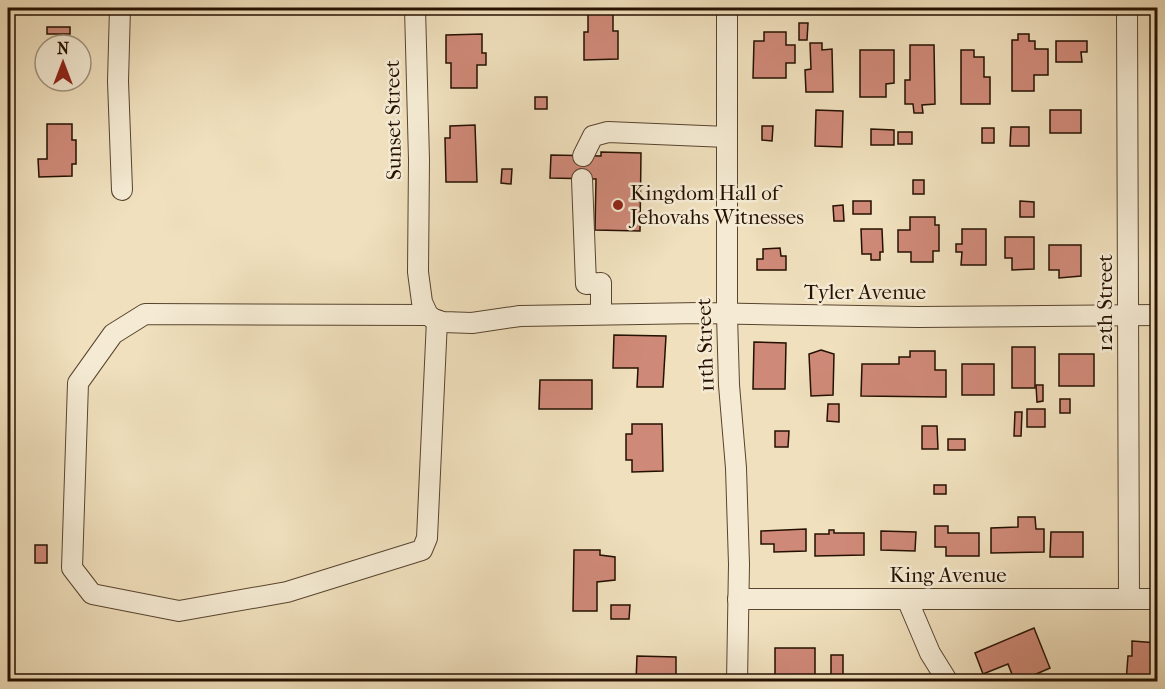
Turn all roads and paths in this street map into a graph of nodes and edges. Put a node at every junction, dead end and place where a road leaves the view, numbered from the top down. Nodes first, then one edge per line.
1 (120, 8) edge
2 (415, 8) edge
3 (727, 8) edge
4 (1127, 8) edge
5 (727, 137) junction
6 (583, 156) dead end
7 (582, 179) dead end
8 (123, 189) dead end
9 (601, 314) junction
10 (727, 315) junction
11 (1158, 315) edge
12 (1129, 316) junction
13 (433, 318) junction
14 (738, 599) junction
15 (907, 599) junction
16 (1129, 599) junction
17 (1158, 599) edge
18 (736, 681) edge
19 (948, 681) edge

1 - 8 street
2 - 13 street, Sunset Street
3 - 5 street, 11th Street
4 - 12 street, 12th Street
5 - 6 street
5 - 10 street, 11th Street
7 - 9 street
9 - 10 street, Tyler Avenue
9 - 13 street, Tyler Avenue
10 - 12 street, Tyler Avenue
10 - 14 street, 11th Street
11 - 12 street, Tyler Avenue
12 - 16 street, 12th Street
13 - 13 street, Sunset Street
14 - 15 street, King Avenue
14 - 18 street, 11th Street
15 - 16 street, King Avenue
15 - 19 street
16 - 17 street, King Avenue

